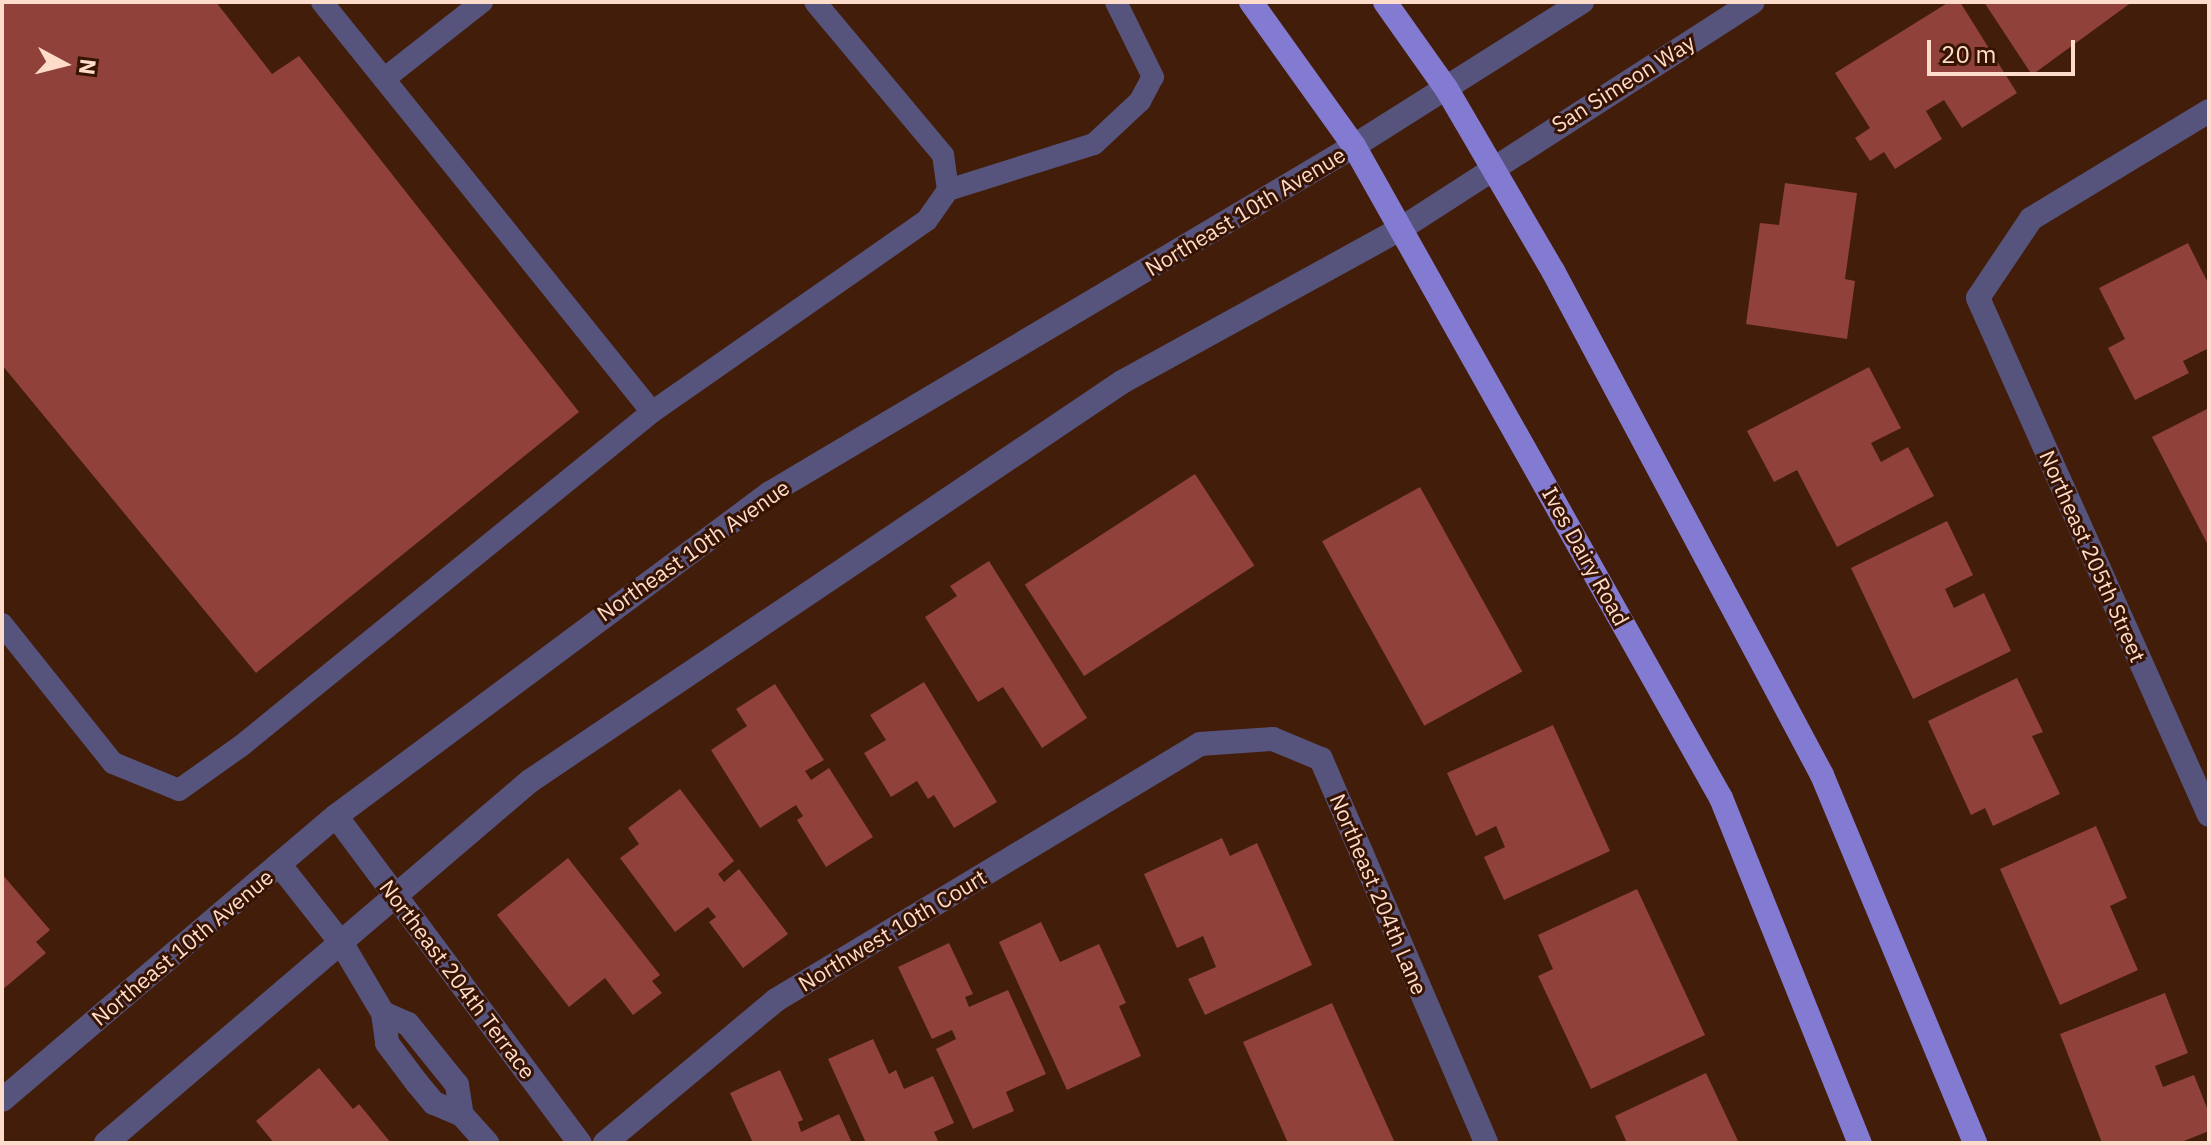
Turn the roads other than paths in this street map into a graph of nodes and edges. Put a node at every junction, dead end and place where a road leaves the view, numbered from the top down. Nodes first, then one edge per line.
1 (322, 2) edge
2 (482, 2) edge
3 (815, 2) edge
4 (1116, 2) edge
5 (1251, 2) edge
6 (1385, 2) edge
7 (1582, 2) edge
8 (1753, 2) edge
9 (384, 79) junction
10 (1446, 88) junction
11 (2209, 111) edge
12 (1354, 146) junction
13 (1493, 165) junction
14 (948, 190) junction
15 (1402, 228) junction
16 (652, 412) junction
17 (2, 624) edge
18 (1200, 744) joint
19 (2209, 815) edge
20 (336, 816) junction
21 (279, 864) junction
22 (395, 895) junction
23 (342, 944) junction
24 (2, 1100) edge
25 (106, 1143) edge
26 (487, 1143) edge
27 (580, 1143) edge
28 (605, 1143) edge
29 (1486, 1143) edge
30 (1860, 1143) edge
31 (1975, 1143) edge

1 - 9 lane
2 - 9 lane
3 - 14 lane
4 - 14 lane
5 - 12 main road, Ives Dairy Road
6 - 10 main road
7 - 10 street
8 - 13 street, San Simeon Way
9 - 16 lane
10 - 12 street, Northeast 10th Avenue
10 - 13 main road
11 - 19 street, Northeast 205th Street
12 - 15 main road, Ives Dairy Road
12 - 20 street, Northeast 10th Avenue
13 - 15 street
13 - 31 main road
14 - 16 lane
15 - 22 street
15 - 30 main road, Ives Dairy Road
16 - 17 lane
18 - 28 street, Northwest 10th Court
18 - 29 street, Northeast 204th Lane
20 - 21 street, Northeast 10th Avenue
20 - 22 street, Northeast 204th Terrace
21 - 23 street
21 - 24 street, Northeast 10th Avenue
22 - 23 street
22 - 27 street, Northeast 204th Terrace
23 - 25 street
23 - 26 street

